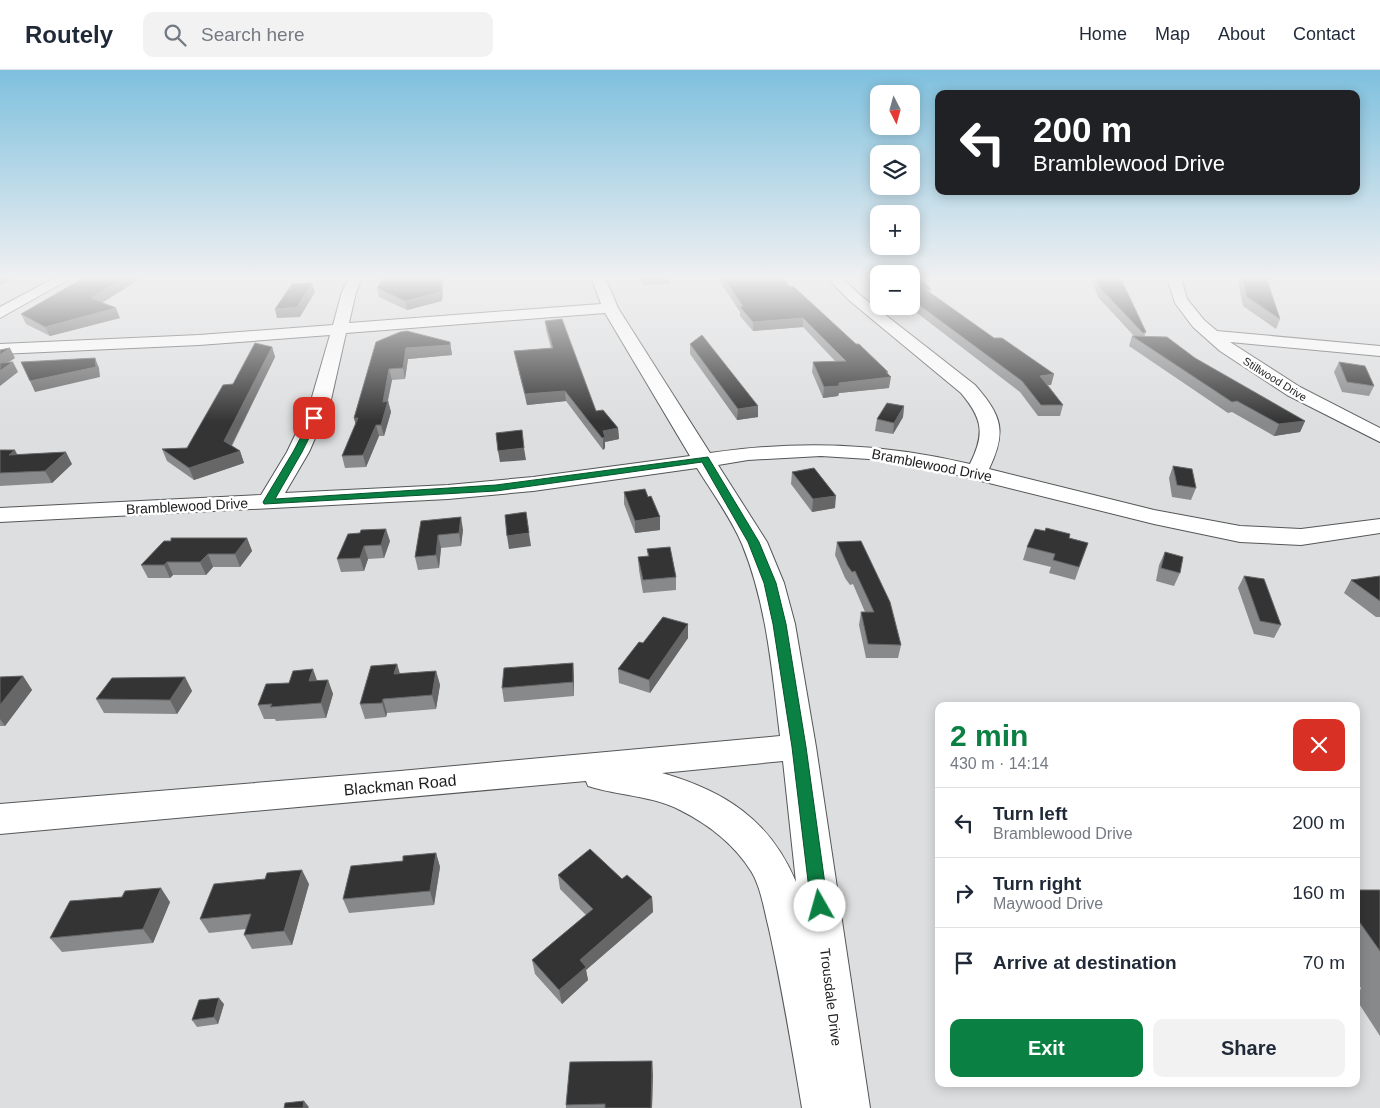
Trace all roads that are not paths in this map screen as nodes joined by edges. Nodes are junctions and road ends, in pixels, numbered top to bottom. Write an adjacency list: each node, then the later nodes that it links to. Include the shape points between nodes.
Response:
1 (340, 325): 6 (street)
2 (385, 325): 6 (street)
3 (621, 325): 12 (street, Trousdale Drive)
4 (889, 325): 13 (street, via 968,389 984,407 992,424 992,437)
5 (1204, 325): 7 (street, Stillwood Drive)
6 (339, 329): 8 (street, via 154,342); 14 (street, via 317,411 301,446)
7 (1219, 341): 9 (street); 10 (street); 11 (street, Stillwood Drive, via 1283,386)
8 (0, 348)
9 (1380, 351)
10 (1380, 361)
11 (1380, 436)
12 (704, 459): 13 (street, Bramblewood Drive, via 837,450 908,458); 14 (street, Bramblewood Drive, via 496,488); 17 (street, Trousdale Drive, via 754,542 770,583 780,624)
13 (977, 472): 16 (street, Bramblewood Drive, via 1154,517 1240,534 1301,537)
14 (268, 502): 15 (street, Bramblewood Drive)
15 (0, 515)
16 (1380, 526)
17 (799, 747): 18 (street, Blackman Road); 21 (street, Trousdale Drive)
18 (522, 773): 19 (street, Blackman Road); 20 (street, via 612,777 667,788 714,812 757,848 772,873 801,970)
19 (0, 819)
20 (828, 1108)
21 (845, 1108)

